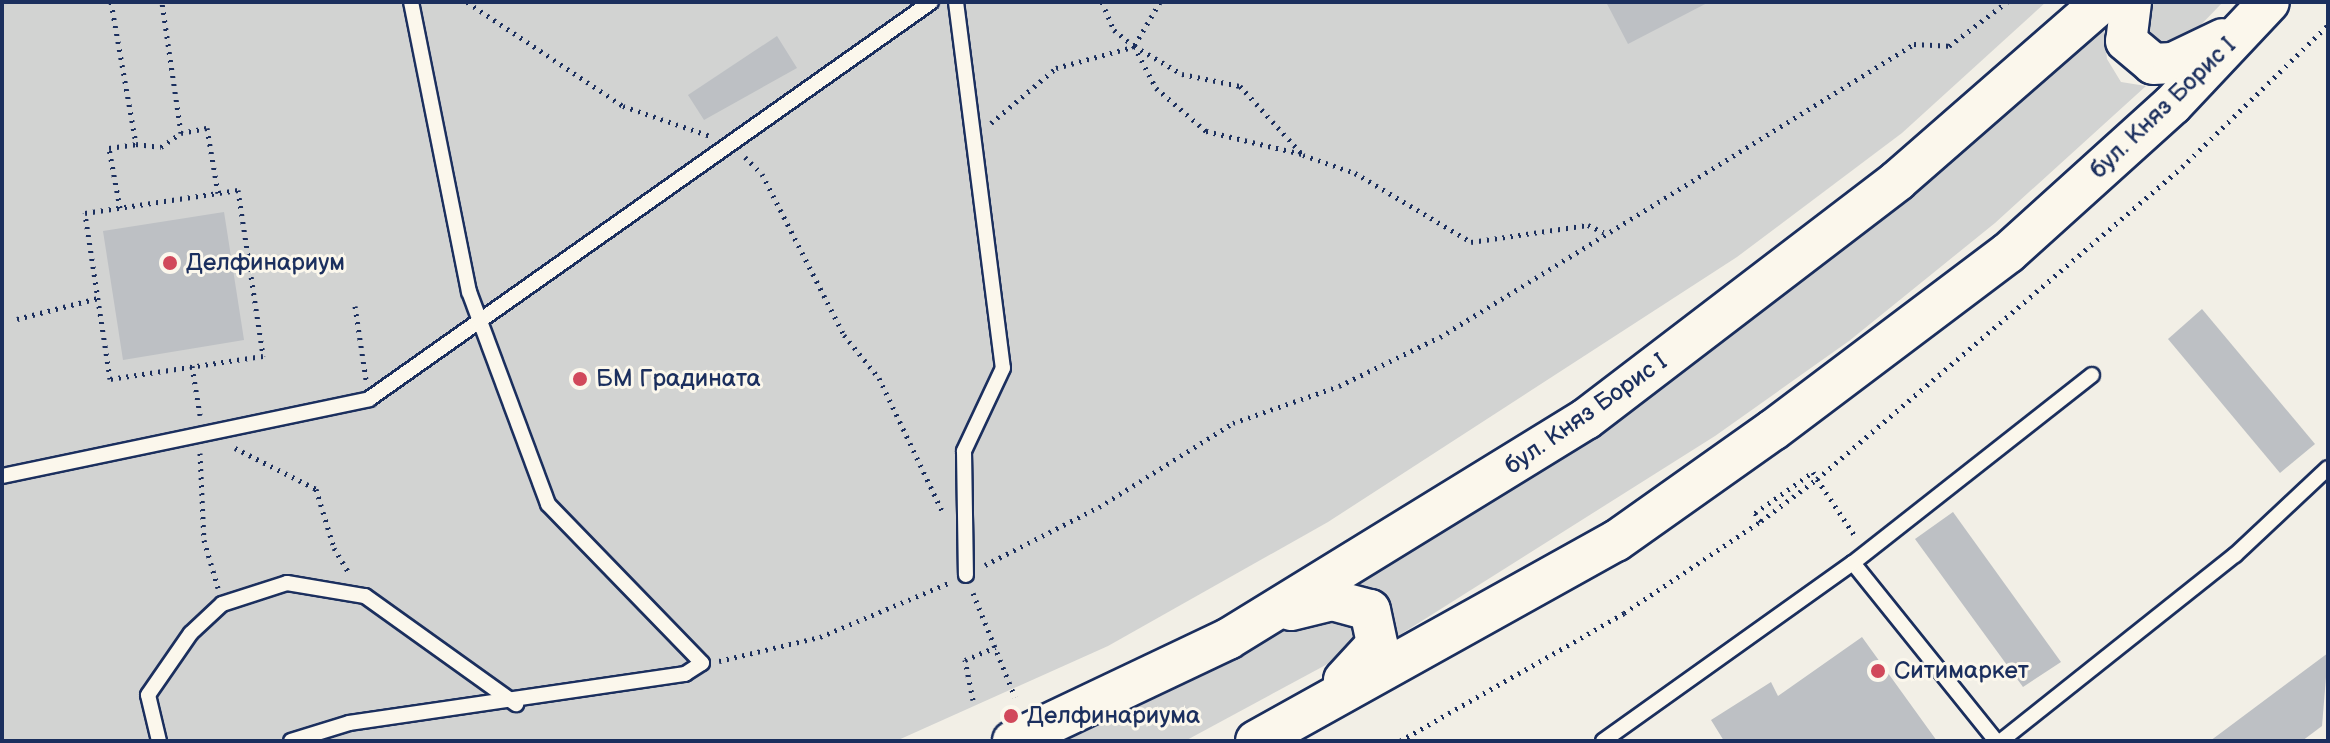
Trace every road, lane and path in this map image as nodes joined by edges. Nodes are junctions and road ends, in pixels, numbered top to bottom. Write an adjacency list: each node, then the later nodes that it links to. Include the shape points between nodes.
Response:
1 (111, 2): 17 (path)
2 (162, 2): 15 (path)
3 (411, 2): 26 (lane)
4 (467, 2): 18 (path, via 623,106)
5 (931, 2): 18 (lane)
6 (956, 2): 16 (lane)
7 (1102, 2): 14 (path, via 1114,30)
8 (1160, 2): 14 (path)
9 (2007, 2): 22 (path, via 1949,46 1914,44)
10 (2102, 2): 40 (main road, бул. Княз Борис I, via 1897,181 1586,419)
11 (2131, 2): 12 (main road, via 2126,41 2153,64 2173,63)
12 (2258, 15): 46 (main road, бул. Княз Борис I, via 2008,253 1773,430 1616,541)
13 (2328, 25): 33 (path, via 2182,167)
14 (1134, 46): 16 (path, via 1056,68); 19 (path, via 1182,74 1240,86); 19 (path, via 1156,88 1206,131)
15 (181, 133): 17 (path, via 161,147); 20 (path, via 207,128)
16 (972, 136): 37 (lane, via 1003,368 964,451)
17 (136, 144): 21 (path, via 109,148)
18 (732, 144): 26 (lane); 34 (path, via 762,174 800,259 879,378 924,460)
19 (1303, 155): 22 (path, via 1355,173 1471,242 1588,225)
20 (218, 193): 21 (path); 27 (path, via 238,190 263,356)
21 (120, 208): 23 (path, via 85,213)
22 (1604, 233): 37 (path, via 1440,337 1339,386 1233,423 1099,507)
23 (98, 298): 25 (path); 27 (path, via 110,379)
24 (355, 306): 29 (path)
25 (17, 319)
26 (479, 325): 29 (lane); 42 (lane, via 548,504)
27 (192, 366): 30 (path)
28 (2092, 375): 35 (lane)
29 (369, 399): 30 (lane)
30 (202, 431): 32 (lane); 38 (path, via 316,489 334,548); 39 (path, via 197,482)
31 (2328, 468): 52 (lane, via 2235,555)
32 (2, 476)
33 (1817, 479): 35 (path); 50 (path, via 1813,472 1755,513 1761,521 1624,613)
34 (945, 518)
35 (1866, 552): 36 (lane)
36 (1853, 563): 51 (lane); 52 (lane)
37 (966, 575): 41 (path); 42 (path, via 820,637)
38 (365, 596): 39 (lane, via 287,583); 45 (lane)
39 (222, 604): 47 (lane, via 148,695)
40 (1228, 639): 46 (main road, via 1332,600 1362,605 1375,620 1377,644 1363,666); 49 (main road, бул. Княз Борис I)
41 (995, 647): 43 (path); 44 (path, via 965,660)
42 (702, 663): 45 (lane, via 685,674)
43 (1015, 697)
44 (973, 700)
45 (516, 704): 48 (lane, via 349,723)
46 (1264, 736)
47 (159, 741)
48 (291, 741)
49 (1013, 741)
50 (1400, 741)
51 (1603, 741)
52 (1998, 741)

